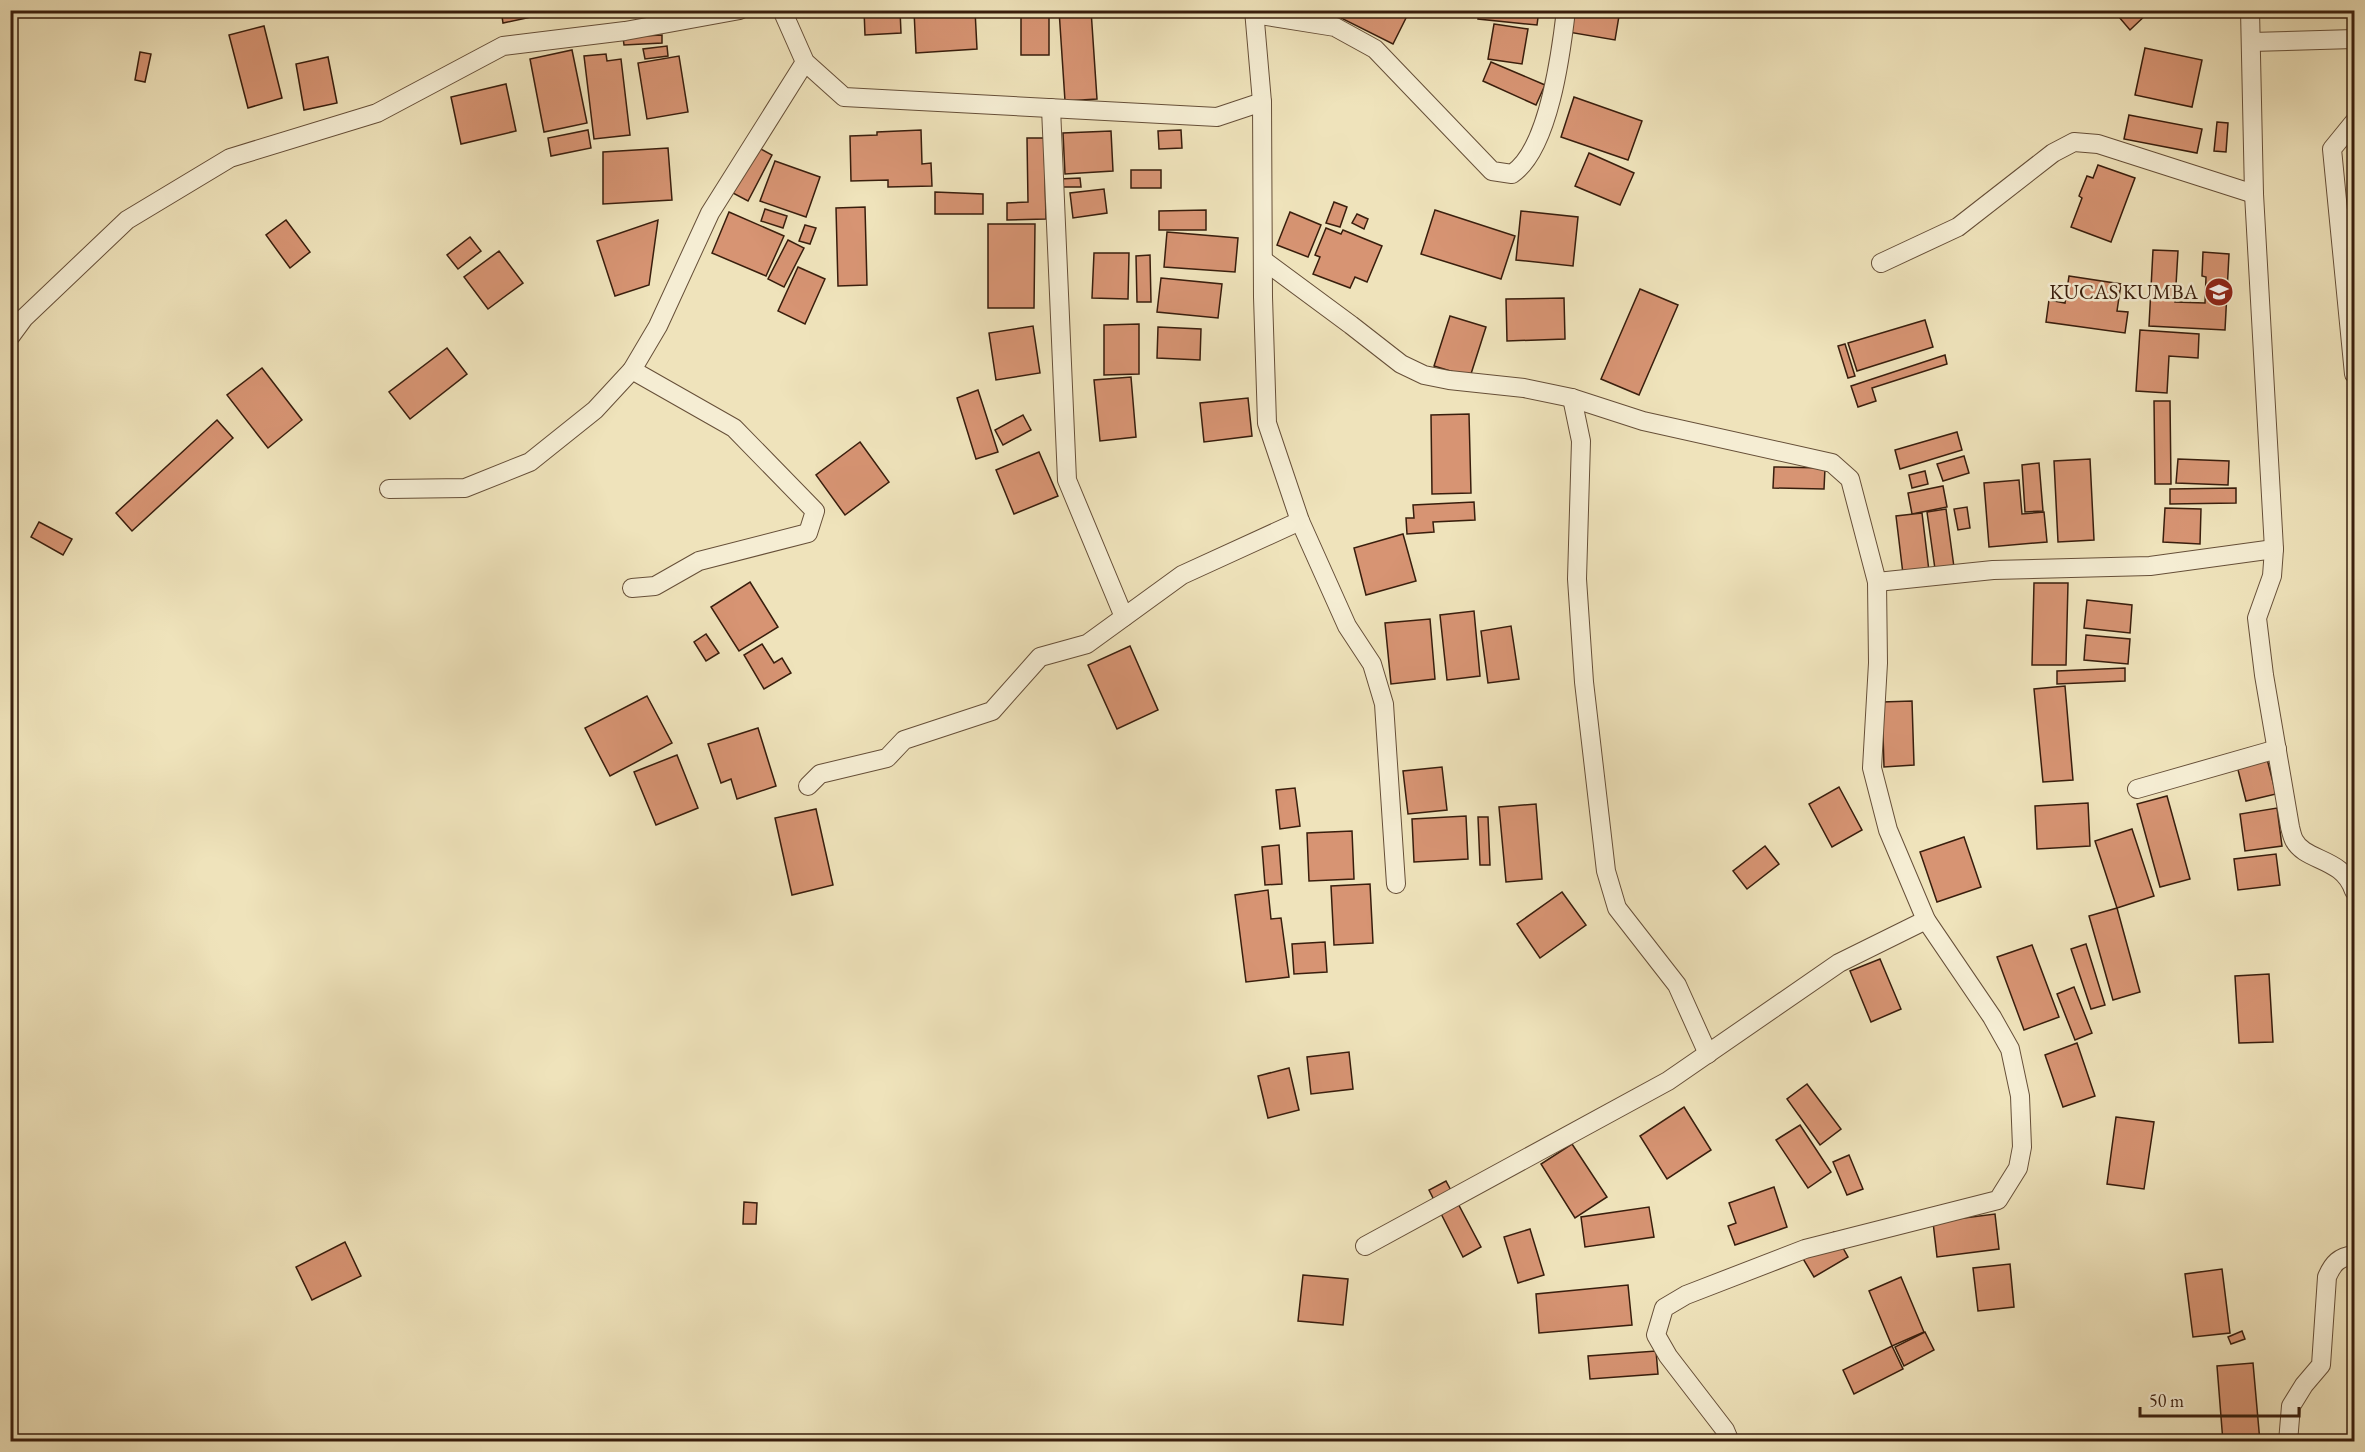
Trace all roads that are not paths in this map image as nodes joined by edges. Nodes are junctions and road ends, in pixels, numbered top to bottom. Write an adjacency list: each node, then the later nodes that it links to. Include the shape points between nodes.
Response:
1 (740, 10): 15 (street, via 625,31 503,46 377,113 230,158 127,220 24,318)
2 (782, 10): 8 (street)
3 (1566, 10): 5 (street, via 1560,58 1542,126 1522,168 1512,174 1492,171 1375,49 1335,27)
4 (2250, 10): 7 (street)
5 (1254, 13): 9 (street)
6 (2355, 39): 7 (street)
7 (2251, 42): 12 (street)
8 (805, 62): 10 (street, via 844,97); 16 (street, via 710,213 658,326)
9 (1262, 102): 10 (street, via 1217,117); 13 (street)
10 (1051, 108): 24 (street, via 1067,480)
11 (2355, 122): 17 (street, via 2332,149)
12 (2254, 194): 14 (street, via 2098,144 2074,142 1958,227); 21 (street)
13 (1263, 260): 18 (street, via 1401,364 1424,375); 20 (street, via 1267,423)
14 (1881, 263)
15 (10, 337)
16 (632, 370): 19 (street, via 595,410 530,462 465,488); 23 (street, via 734,428 815,511 808,534 699,561 655,586)
17 (2355, 374)
18 (1572, 398): 22 (street, via 1643,421 1832,463 1850,479); 31 (street, via 1581,441 1577,579 1584,682 1606,871 1617,908 1677,985)
19 (389, 489)
20 (1300, 521): 24 (street, via 1182,575); 28 (street, via 1347,626 1372,664 1384,704)
21 (2274, 549): 22 (street, via 2150,566 1993,570); 25 (street, via 2272,576 2257,618)
22 (1878, 582): 30 (street, via 1872,768 1888,830)
23 (632, 588)
24 (1124, 617): 26 (street, via 1087,644 1040,657 992,711 904,740 887,758 820,774)
25 (2277, 749): 27 (street); 29 (street, via 2295,843 2336,866)
26 (808, 786)
27 (2137, 789)
28 (1396, 884)
29 (2355, 891)
30 (1926, 920): 31 (street, via 1839,963); 34 (street, via 2010,1049 2020,1096 2022,1147 2018,1168 1998,1200 1804,1249 1686,1294 1664,1308 1656,1335)
31 (1708, 1054): 32 (street, via 1668,1082)
32 (1365, 1246)
33 (2355, 1255): 35 (street, via 2342,1256 2327,1277 2322,1365 2291,1406)
34 (1730, 1442)
35 (2288, 1442)

